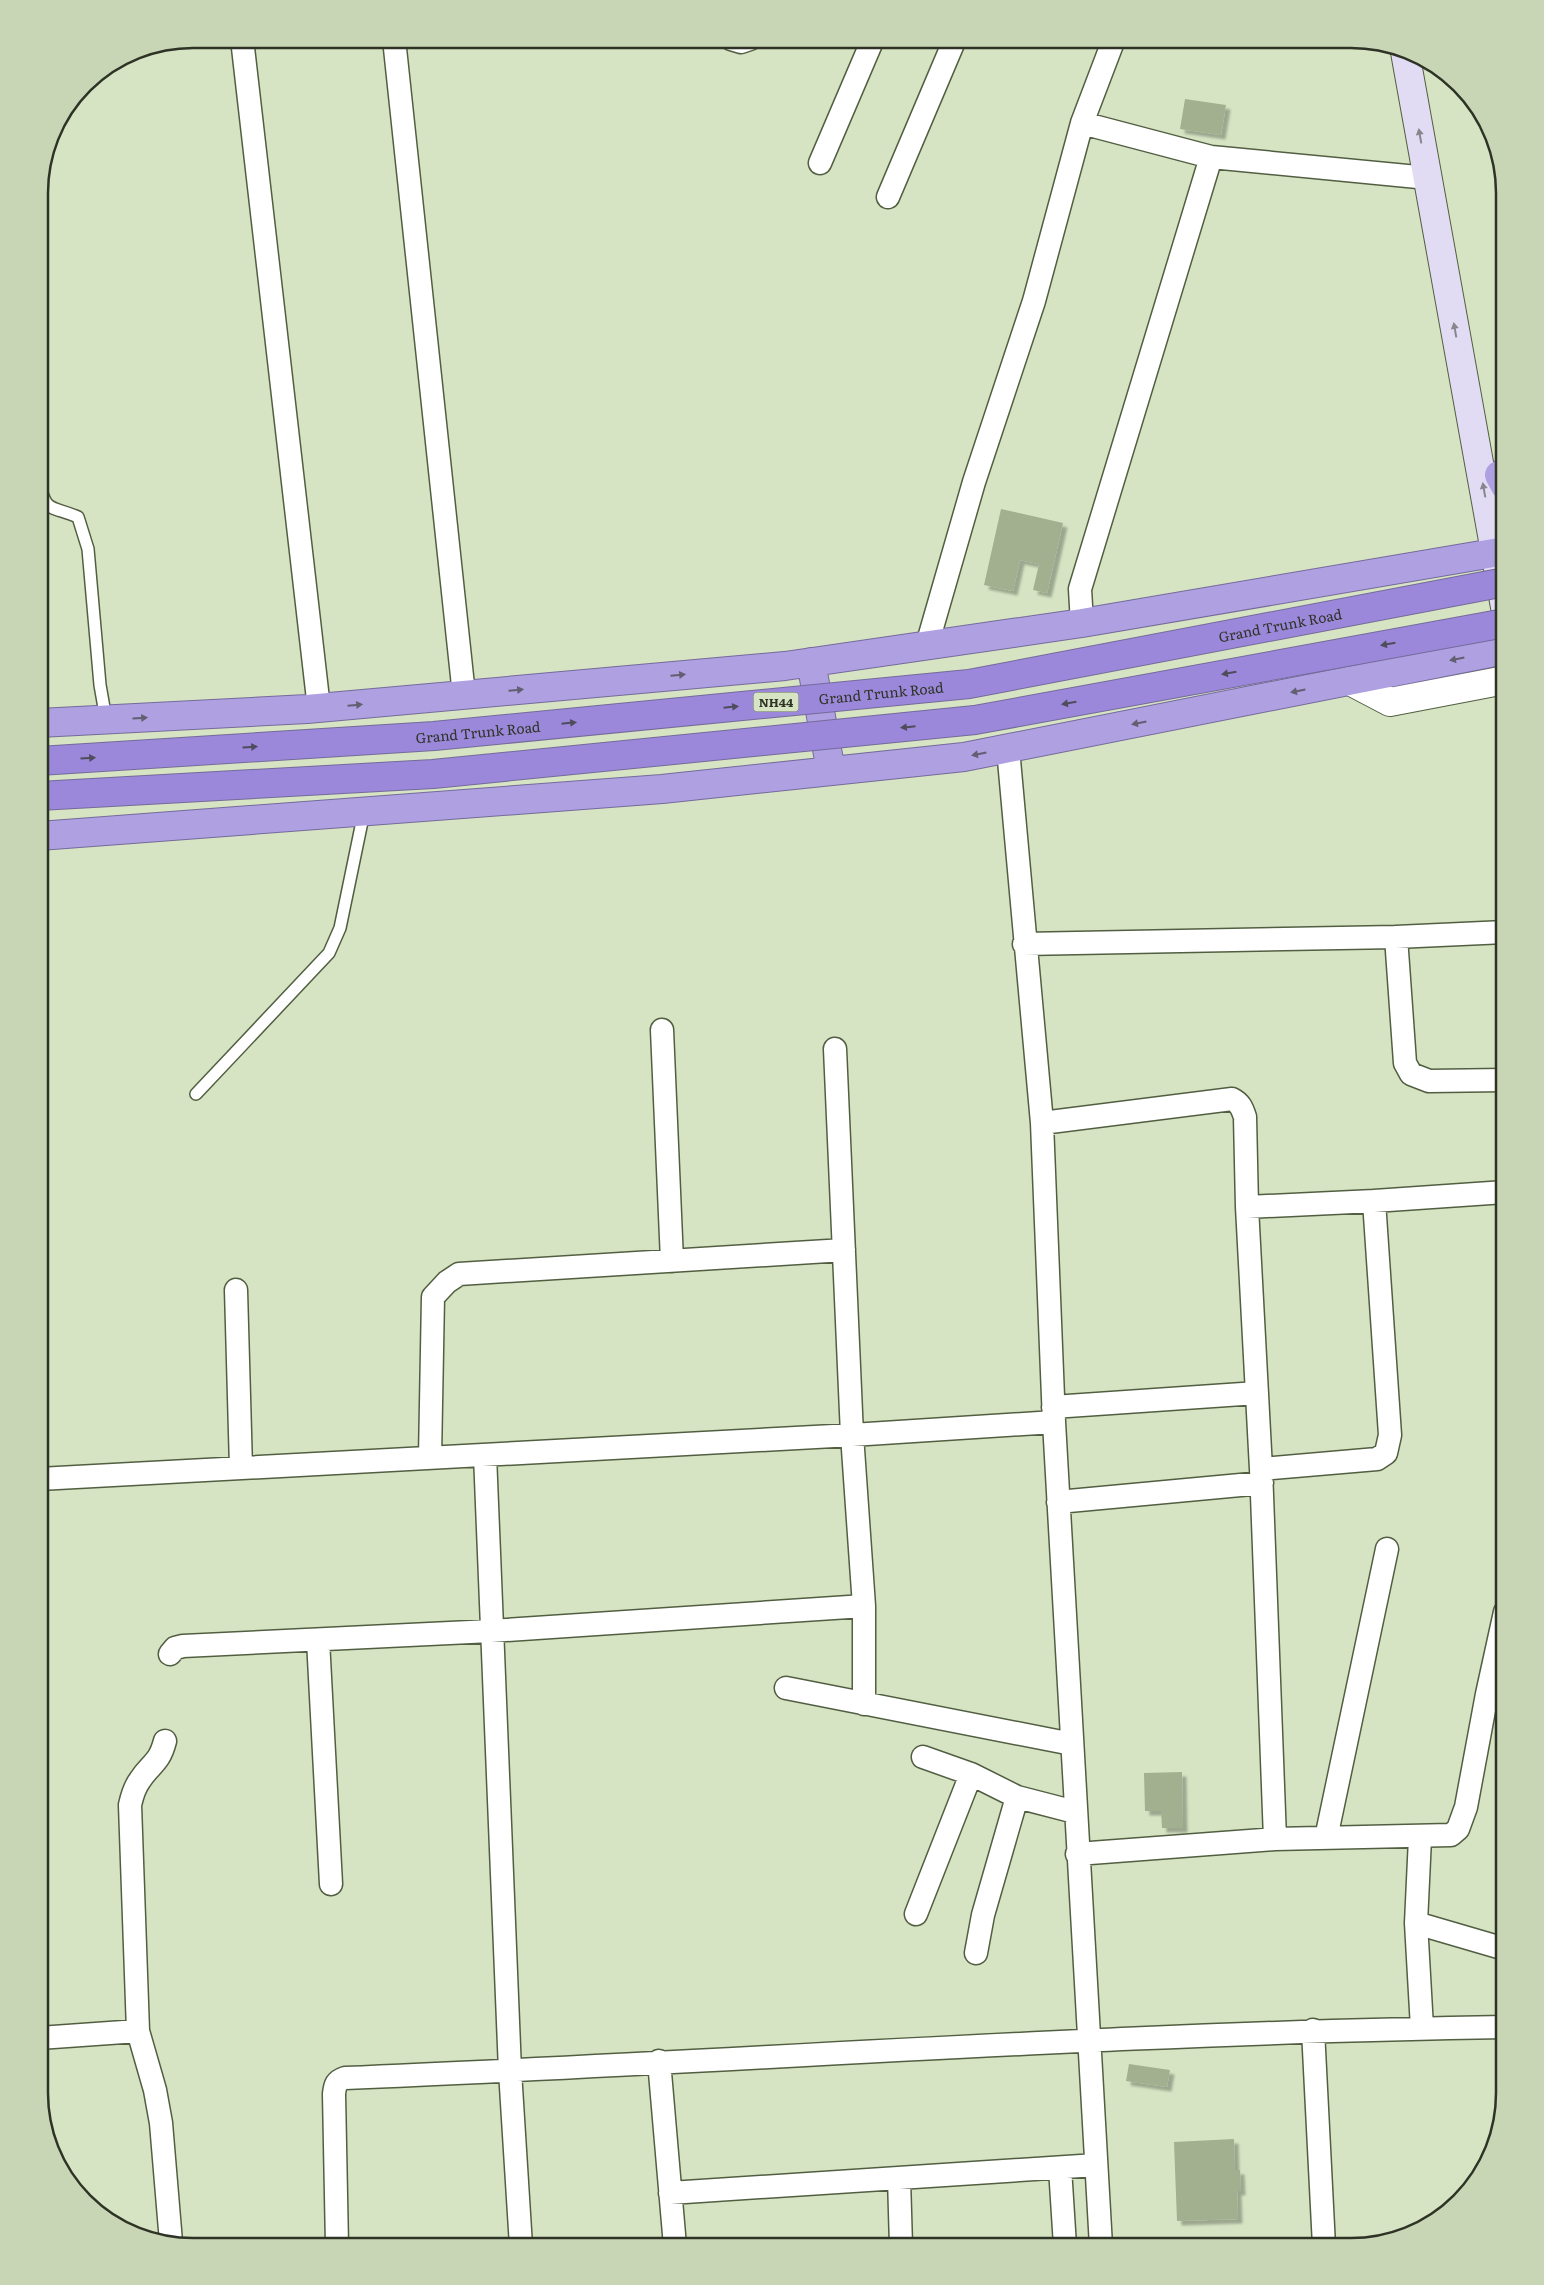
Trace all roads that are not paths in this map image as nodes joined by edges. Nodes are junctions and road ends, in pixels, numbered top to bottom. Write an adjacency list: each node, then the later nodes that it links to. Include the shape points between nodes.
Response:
1 (243, 48): 26 (street)
2 (395, 48): 25 (street)
3 (869, 48): 10 (street)
4 (951, 48): 12 (street)
5 (1111, 48): 8 (street)
6 (1406, 59): 11 (main road, one-way to 6)
7 (1426, 68): 13 (main road)
8 (1082, 123): 9 (street); 20 (street, via 1034,301 974,482)
9 (1211, 157): 11 (street); 18 (street, via 1080,589)
10 (820, 163)
11 (1428, 178): 15 (main road, one-way to 11)
12 (888, 197)
13 (1496, 448)
14 (48, 506): 27 (lane, via 78,517 84,530)
15 (1496, 532)
16 (1496, 554): 18 (highway)
17 (1496, 584): 30 (highway, Grand Trunk Road / NH44, one-way to 17, bridge, via 434,736 969,684)
18 (1082, 623): 20 (highway)
19 (1496, 625): 32 (highway, one-way to 32, bridge, via 975,720 433,774)
20 (927, 645): 22 (highway)
21 (1496, 652): 23 (highway, one-way to 23)
22 (811, 662): 25 (highway, one-way to 22); 31 (highway)
23 (1350, 681): 24 (street, via 1390,702); 29 (highway, one-way to 29)
24 (1496, 682)
25 (464, 695): 26 (highway, one-way to 25)
26 (319, 708): 27 (highway, one-way to 26)
27 (106, 719): 28 (highway)
28 (48, 722)
29 (1008, 749): 31 (highway, one-way to 31); 37 (street)
30 (48, 760)
31 (832, 771): 33 (highway, via 662,789)
32 (48, 795)
33 (364, 812): 34 (highway); 41 (lane, via 340,928 329,953)
34 (48, 835)
35 (1496, 932): 36 (street)
36 (1396, 937): 37 (street); 40 (street, via 1405,1063 1411,1074 1429,1080)
37 (1024, 944): 42 (street)
38 (662, 1030): 47 (street)
39 (835, 1049): 46 (street)
40 (1496, 1080)
41 (196, 1094)
42 (1042, 1123): 45 (street, via 1232,1099 1239,1103 1245,1117); 50 (street)
43 (1496, 1193): 44 (street)
44 (1374, 1202): 45 (street); 55 (street, via 1390,1446 1377,1459)
45 (1247, 1207): 49 (street)
46 (844, 1250): 47 (street); 51 (street)
47 (672, 1261): 53 (street, via 458,1274 453,1277 432,1297)
48 (236, 1290): 54 (street)
49 (1257, 1393): 50 (street); 55 (street)
50 (1054, 1415): 51 (street); 57 (street)
51 (852, 1435): 52 (street); 59 (street)
52 (485, 1455): 53 (street); 60 (street)
53 (430, 1457): 54 (street)
54 (241, 1468): 56 (street)
55 (1262, 1476): 57 (street); 74 (street)
56 (48, 1479)
57 (1058, 1502): 67 (street)
58 (1387, 1550): 72 (street)
59 (864, 1606): 60 (street); 65 (street)
60 (491, 1631): 61 (street); 88 (street)
61 (318, 1640): 62 (street, via 183,1646); 76 (street)
62 (170, 1654)
63 (1496, 1657): 73 (street, via 1463,1820 1451,1836)
64 (786, 1688): 65 (street)
65 (864, 1704): 67 (street)
66 (165, 1741): 84 (street, via 161,1756 140,1778 130,1806)
67 (1072, 1744): 71 (street)
68 (923, 1757): 69 (street)
69 (971, 1774): 70 (street); 77 (street)
70 (1017, 1797): 71 (street); 80 (street, via 983,1915)
71 (1075, 1812): 75 (street)
72 (1326, 1838): 73 (street); 74 (street)
73 (1420, 1838): 78 (street)
74 (1274, 1839): 75 (street)
75 (1077, 1854): 86 (street)
76 (331, 1884)
77 (916, 1914)
78 (1416, 1923): 79 (street); 82 (street)
79 (1496, 1945)
80 (976, 1953)
81 (1496, 2027): 82 (street)
82 (1422, 2028): 83 (street)
83 (1313, 2030): 86 (street); 100 (street)
84 (138, 2031): 85 (street); 93 (street, via 161,2122)
85 (48, 2037)
86 (1089, 2040): 87 (street); 89 (street)
87 (659, 2062): 88 (street); 92 (street)
88 (510, 2071): 94 (street, via 338,2080 334,2094); 95 (street)
89 (1096, 2165): 90 (street); 99 (street)
90 (1060, 2168): 91 (street); 98 (street)
91 (899, 2178): 92 (street); 97 (street)
92 (670, 2193): 96 (street)
93 (170, 2236)
94 (337, 2237)
95 (520, 2237)
96 (674, 2237)
97 (901, 2238)
98 (1064, 2238)
99 (1100, 2238)
100 (1324, 2238)

